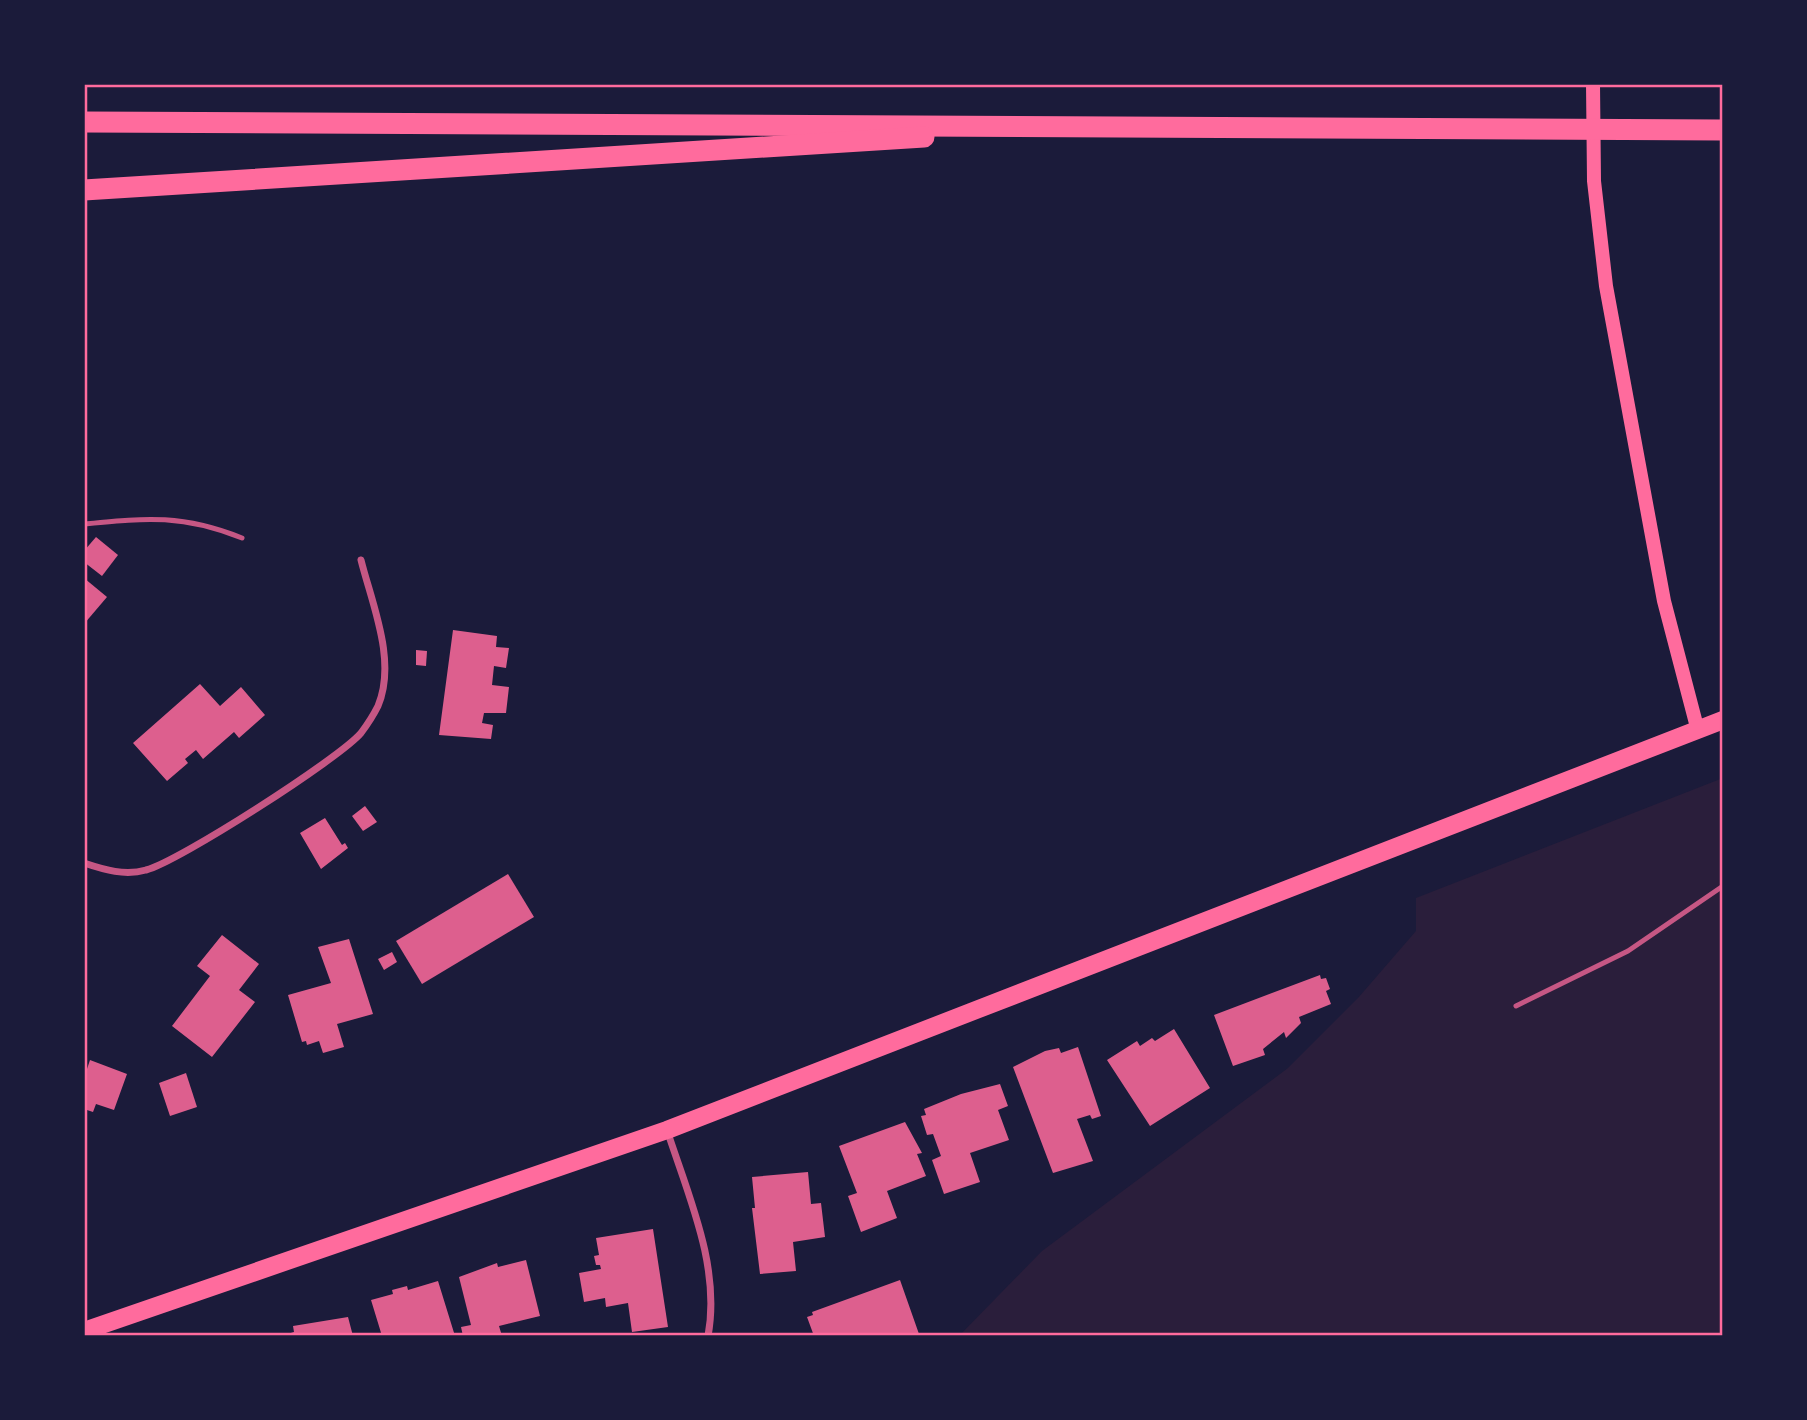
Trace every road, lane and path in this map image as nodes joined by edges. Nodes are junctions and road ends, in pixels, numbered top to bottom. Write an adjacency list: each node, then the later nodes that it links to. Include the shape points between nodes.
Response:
1 (1593, 84): 10 (main road, via 1594,181 1606,286 1664,601)
2 (84, 122): 3 (highway)
3 (1123, 125): 4 (highway); 5 (highway)
4 (1718, 130)
5 (84, 190)
6 (84, 524): 7 (lane, via 159,517 208,525)
7 (242, 538)
8 (361, 560): 11 (street, via 379,629 385,676 378,705 361,733 254,809 155,867 123,873)
9 (1723, 720): 10 (main road)
10 (1698, 731): 14 (main road)
11 (84, 863)
12 (1723, 886): 13 (lane, via 1628,951)
13 (1516, 1006)
14 (667, 1129): 15 (main road); 16 (street, via 707,1259 713,1311)
15 (84, 1331)
16 (708, 1336)

